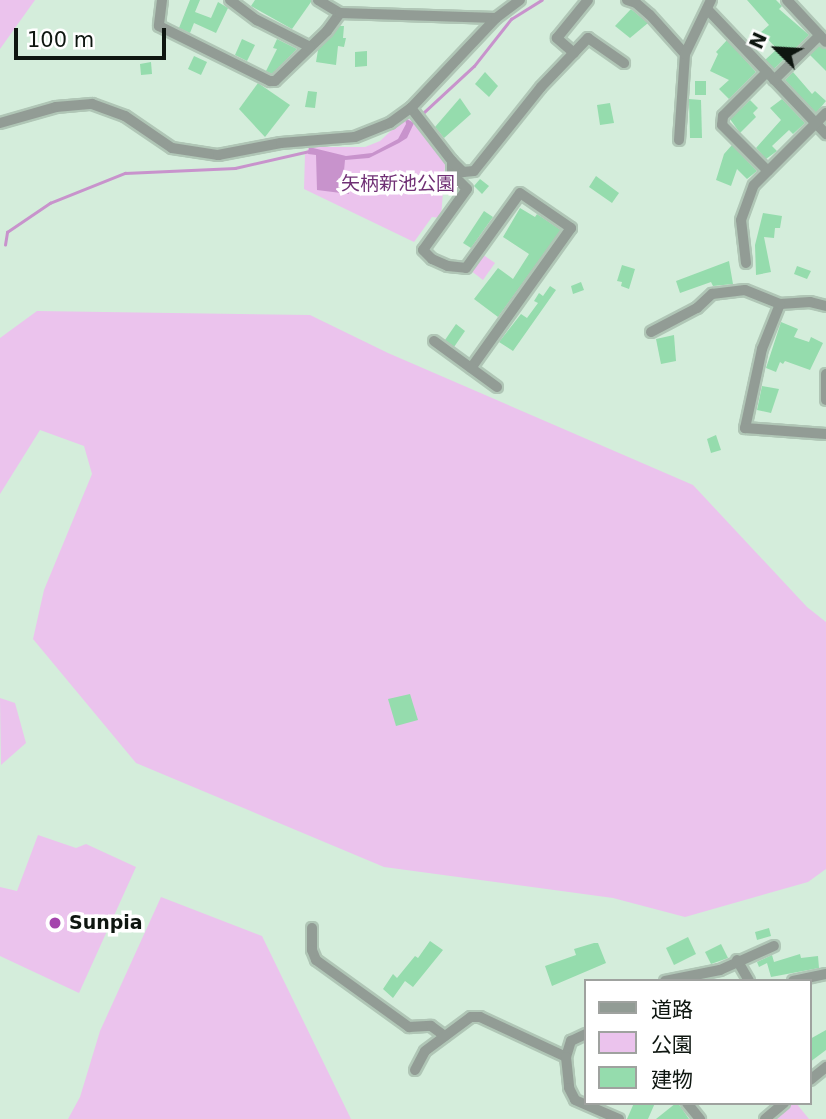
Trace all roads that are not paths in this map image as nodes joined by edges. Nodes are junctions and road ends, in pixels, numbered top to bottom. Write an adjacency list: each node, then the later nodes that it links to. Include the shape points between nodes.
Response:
1 (162, 0): 12 (street, via 159,26 258,77 275,81)
2 (230, 0): 12 (street, via 257,20)
3 (318, 0): 9 (street)
4 (520, 0): 10 (street)
5 (588, 0): 13 (street, via 558,38)
6 (627, 0): 14 (street, via 650,15)
7 (787, 0): 11 (street)
8 (709, 5): 14 (street); 16 (street)
9 (340, 13): 10 (street); 12 (street)
10 (496, 18): 18 (street)
11 (823, 38): 16 (street)
12 (310, 47)
13 (574, 53): 15 (street, via 588,38); 23 (street, via 474,171 463,172)
14 (685, 54): 22 (street)
15 (624, 63)
16 (770, 76): 19 (street); 24 (street, via 723,116 722,125)
17 (826, 113): 19 (street)
18 (415, 114): 20 (street, via 355,137 281,143 218,155 172,148 125,116 92,104 56,107); 23 (street)
19 (816, 123): 21 (street); 24 (street)
20 (0, 124)
21 (826, 134)
22 (680, 140)
23 (452, 161): 30 (street, via 452,174 467,189 423,250 432,259 466,268 520,193 570,228)
24 (768, 171): 25 (street, via 754,185 741,220)
25 (746, 263)
26 (780, 304): 27 (street); 28 (street, via 745,290 712,294 697,308); 34 (street, via 762,349 745,428)
27 (826, 306)
28 (651, 332)
29 (434, 341): 30 (street)
30 (471, 368): 32 (street)
31 (826, 374): 33 (street)
32 (497, 387)
33 (826, 400)
34 (826, 434)
35 (312, 928): 43 (street, via 316,960 409,1027 431,1026)
36 (774, 946): 37 (street)
37 (737, 960): 39 (street, via 705,974); 40 (street)
38 (826, 974): 41 (street)
39 (671, 979)
40 (748, 979)
41 (802, 979)
42 (584, 1035): 44 (street, via 571,1041)
43 (445, 1036): 44 (street, via 471,1017 480,1017); 46 (street, via 425,1051)
44 (566, 1057): 48 (street, via 569,1088 575,1100)
45 (826, 1067): 47 (street)
46 (415, 1070)
47 (812, 1078)
48 (584, 1104)
49 (587, 1105): 52 (street)
50 (689, 1105): 53 (street)
51 (782, 1105): 54 (street)
52 (619, 1119)
53 (700, 1119)
54 (765, 1119)

